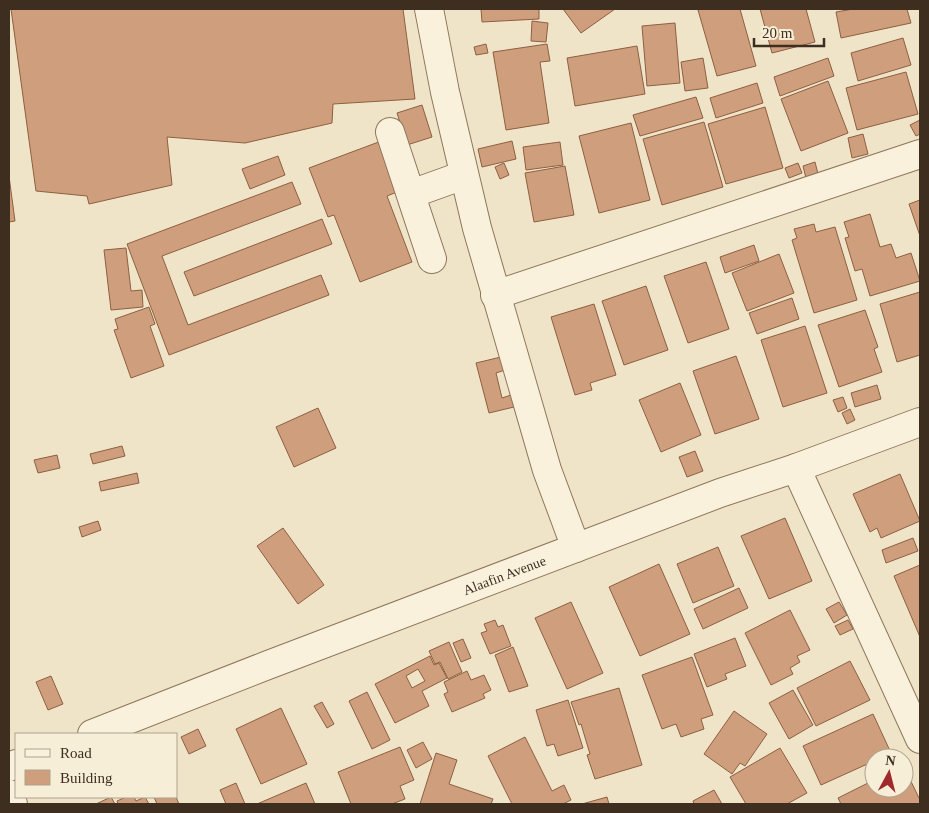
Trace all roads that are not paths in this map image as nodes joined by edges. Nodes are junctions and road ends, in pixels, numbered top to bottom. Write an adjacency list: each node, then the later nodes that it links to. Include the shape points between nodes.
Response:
1 (429, 9): 4 (street)
2 (390, 132): 5 (street)
3 (920, 154): 7 (street)
4 (464, 176): 5 (street); 7 (street)
5 (411, 194): 6 (street)
6 (432, 259)
7 (495, 295): 10 (street, via 547,470)
8 (920, 422): 9 (street, Alaafin Avenue)
9 (796, 468): 10 (street, Alaafin Avenue); 11 (street)
10 (576, 548): 12 (street, Alaafin Avenue)
11 (913, 706): 13 (street)
12 (95, 733)
13 (920, 739)
14 (9, 794): 15 (street)
15 (13, 804)

